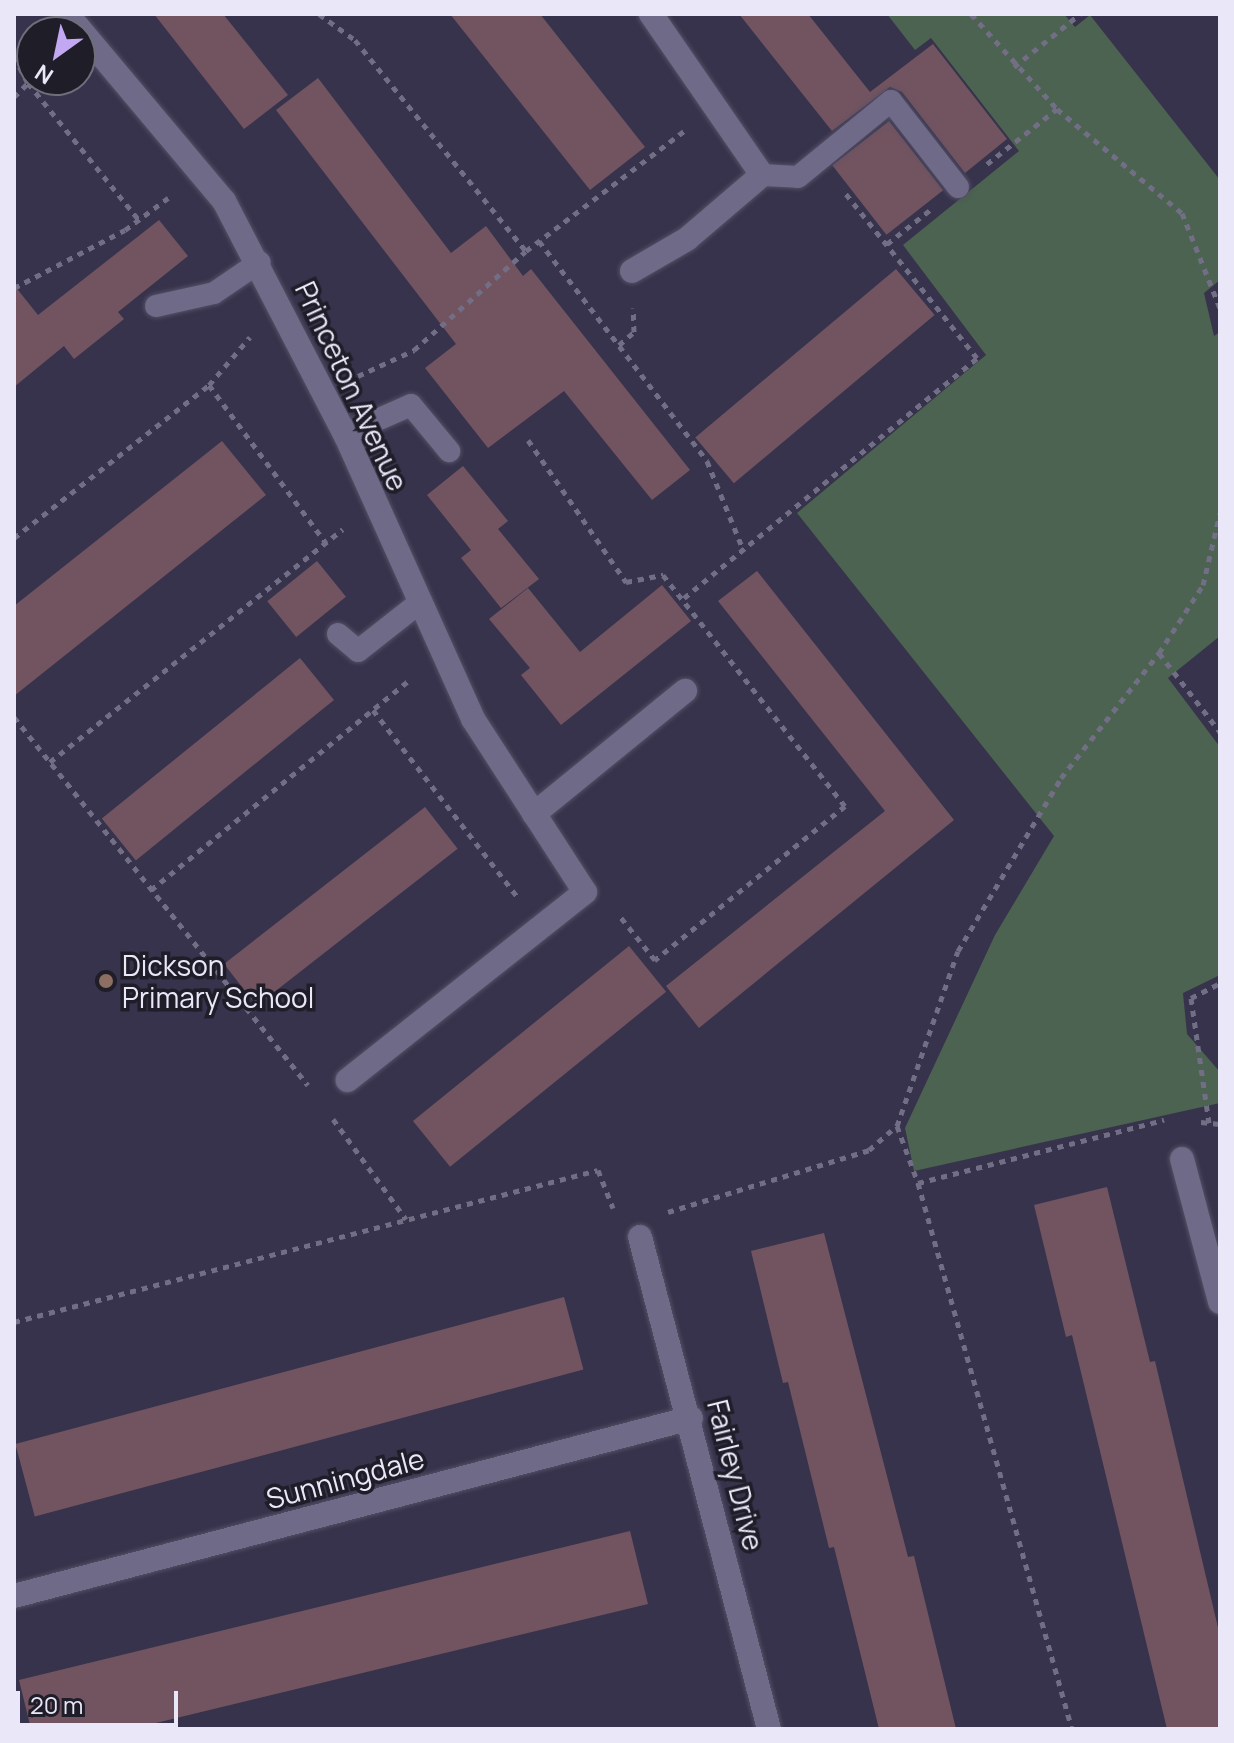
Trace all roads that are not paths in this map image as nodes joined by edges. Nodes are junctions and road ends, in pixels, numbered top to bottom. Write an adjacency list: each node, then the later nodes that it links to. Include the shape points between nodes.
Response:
1 (67, 14): 5 (street, Princeton Avenue, via 203,172)
2 (651, 14): 3 (street)
3 (762, 175): 4 (lane, via 798,177 891,101); 6 (street, via 687,239)
4 (958, 187)
5 (260, 262): 7 (lane, via 214,293); 8 (street, Princeton Avenue)
6 (632, 271)
7 (156, 306)
8 (345, 434): 9 (lane, via 411,405); 10 (street, Princeton Avenue)
9 (449, 451)
10 (419, 603): 11 (lane, via 358,651); 13 (street, Princeton Avenue, via 473,719)
11 (338, 634)
12 (685, 691): 13 (street)
13 (534, 814): 14 (street, Princeton Avenue, via 585,892)
14 (348, 1080)
15 (1182, 1159): 17 (street)
16 (640, 1237): 18 (street, Fairley Drive)
17 (1220, 1302)
18 (691, 1418): 19 (street, Sunningdale); 20 (street, Fairley Drive)
19 (14, 1596)
20 (769, 1729)

